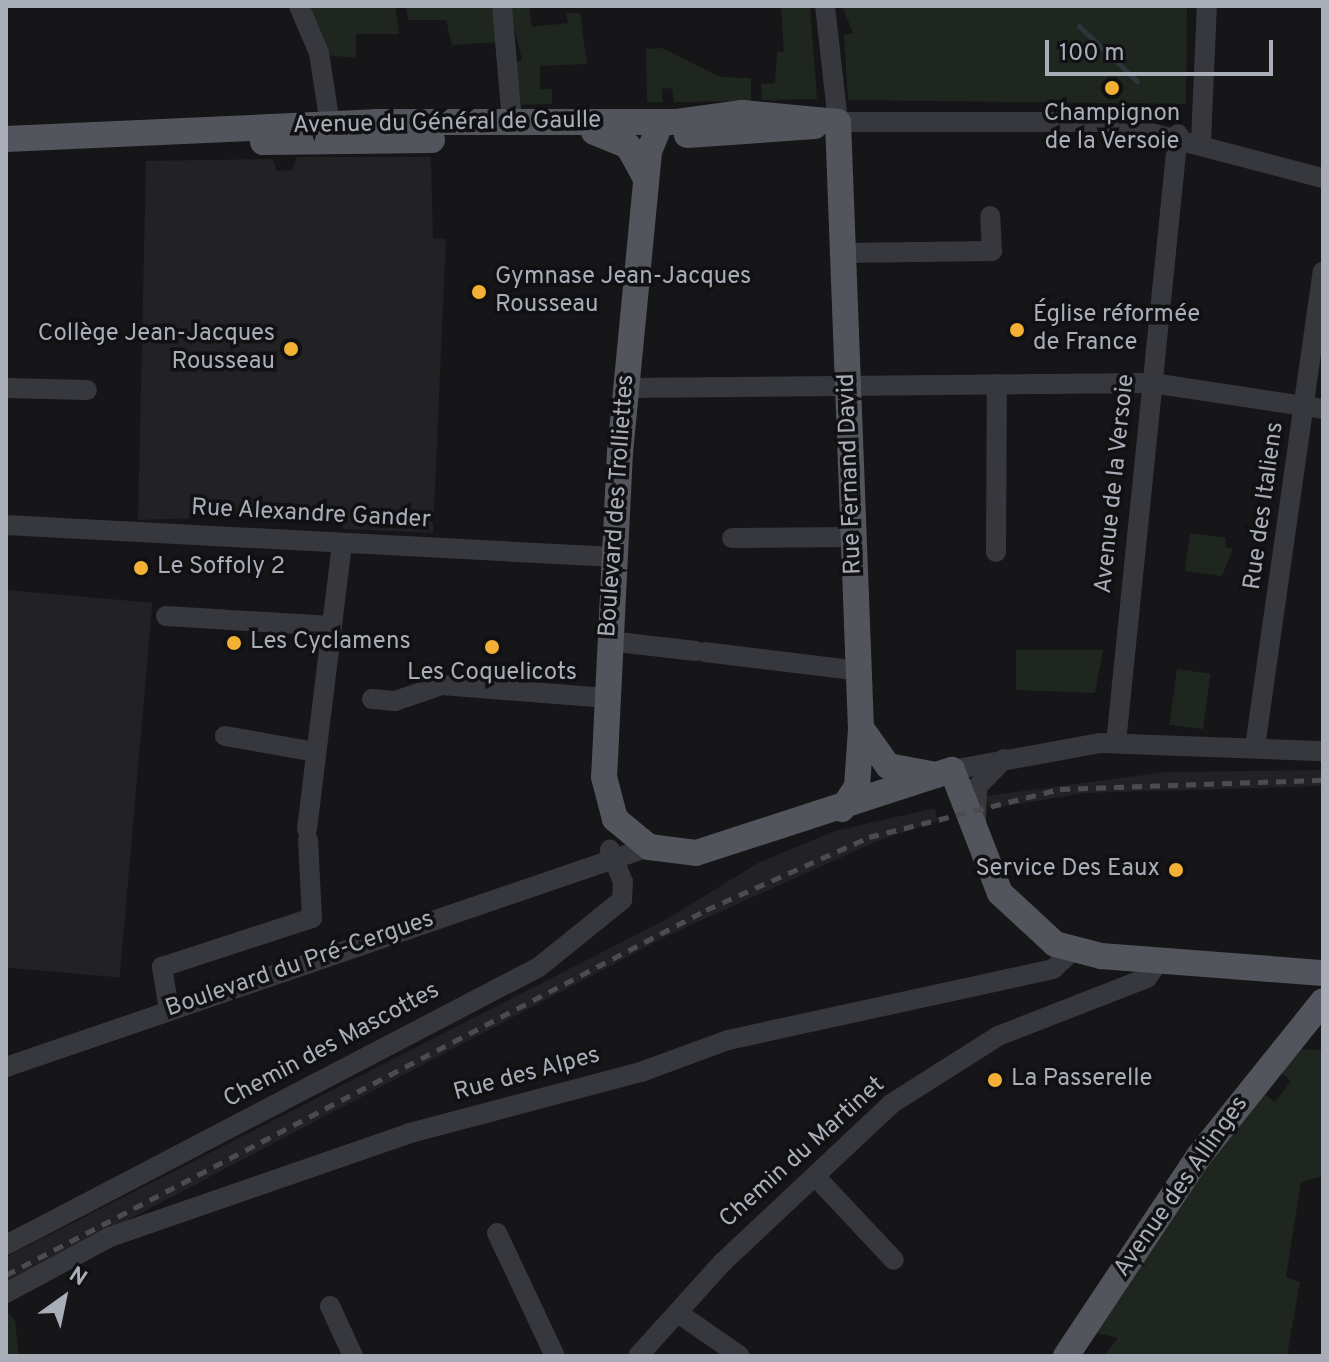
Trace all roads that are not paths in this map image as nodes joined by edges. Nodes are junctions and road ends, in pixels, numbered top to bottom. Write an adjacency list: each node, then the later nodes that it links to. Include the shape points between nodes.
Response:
1 (299, 6): 10 (street, via 319,53)
2 (502, 6): 5 (street)
3 (825, 6): 6 (street)
4 (1207, 6): 13 (street)
5 (512, 121): 7 (main road, Avenue du Général de Gaulle); 9 (main road, Avenue du Général de Gaulle)
6 (838, 122): 7 (main road, Avenue du Général de Gaulle); 11 (street, Avenue du Général de Gaulle, via 1061,118); 18 (main road, Rue Fernand David)
7 (657, 129): 8 (main road, Avenue du Général de Gaulle); 15 (main road, Boulevard des Trolliettes)
8 (594, 132): 9 (main road, Avenue du Général de Gaulle); 15 (main road, via 628,146)
9 (360, 133): 10 (main road, Avenue du Général de Gaulle)
10 (330, 134): 12 (main road, Avenue du Général de Gaulle); 14 (main road, Avenue du Général de Gaulle)
11 (1178, 134): 13 (street, Avenue du Général de Gaulle); 20 (street, Avenue de la Versoie)
12 (6, 139)
13 (1201, 141): 16 (street, Avenue du Général de Gaulle)
14 (6, 149)
15 (646, 178): 24 (main road, Boulevard des Trolliettes)
16 (1323, 178)
17 (990, 216): 18 (street, via 992,251)
18 (843, 253): 22 (main road, Rue Fernand David)
19 (1323, 272): 26 (street, Rue des Italiens)
20 (1152, 383): 21 (street); 26 (street); 41 (street, Avenue de la Versoie)
21 (997, 384): 22 (street); 31 (street)
22 (848, 385): 24 (street); 28 (main road, Rue Fernand David)
23 (6, 388): 25 (street)
24 (625, 388): 32 (main road, Boulevard des Trolliettes)
25 (87, 390)
26 (1315, 407): 42 (street, Rue des Italiens)
27 (6, 525): 30 (street, Rue Alexandre Gander)
28 (853, 537): 29 (street); 36 (main road, Rue Fernand David)
29 (732, 538)
30 (342, 543): 32 (street, Rue Alexandre Gander); 34 (street)
31 (996, 552)
32 (613, 557): 35 (main road, Boulevard des Trolliettes)
33 (166, 616): 34 (street)
34 (331, 626): 44 (street)
35 (609, 641): 36 (street); 37 (main road, Boulevard des Trolliettes)
36 (859, 671): 39 (main road, Rue Fernand David)
37 (607, 698): 38 (street, via 442,685 395,701); 50 (main road, Boulevard des Trolliettes)
38 (372, 699)
39 (861, 728): 46 (main road, via 888,766); 48 (main road, via 857,787)
40 (225, 736): 44 (street)
41 (1116, 743): 42 (street); 45 (street)
42 (1255, 747): 43 (street)
43 (1323, 751)
44 (316, 752): 56 (street, via 308,835 312,918 162,967)
45 (1007, 757): 46 (street); 49 (street, via 977,787)
46 (944, 772): 47 (main road); 49 (main road)
47 (907, 789): 48 (main road); 49 (main road, via 948,801)
48 (842, 809): 50 (main road, via 708,851)
49 (976, 846): 51 (main road, via 1018,918)
50 (610, 850): 56 (street, Boulevard du Pré-Cergues); 61 (street, Chemin des Mascottes, via 624,888 618,905 539,967)
51 (1072, 951): 52 (main road); 63 (street, Rue des Alpes, via 1053,969 728,1040 641,1072 410,1133 110,1237)
52 (1158, 962): 53 (main road); 59 (street, Chemin du Martinet, via 1147,978 1058,1006 957,1060 891,1104)
53 (1269, 970): 54 (main road); 57 (main road, via 1299,988)
54 (1323, 973)
55 (1323, 1001): 57 (main road, Avenue des Allinges)
56 (169, 1010): 58 (street, Boulevard du Pré-Cergues)
57 (1305, 1023): 70 (main road, Avenue des Allinges, via 1199,1156)
58 (6, 1067)
59 (815, 1176): 62 (street); 65 (street, Chemin du Martinet)
60 (497, 1233): 67 (street)
61 (6, 1245)
62 (894, 1260)
63 (6, 1293)
64 (330, 1306): 66 (street)
65 (678, 1313): 68 (street, Chemin du Martinet); 69 (street)
66 (353, 1356)
67 (555, 1356)
68 (638, 1356)
69 (740, 1356)
70 (1066, 1356)

